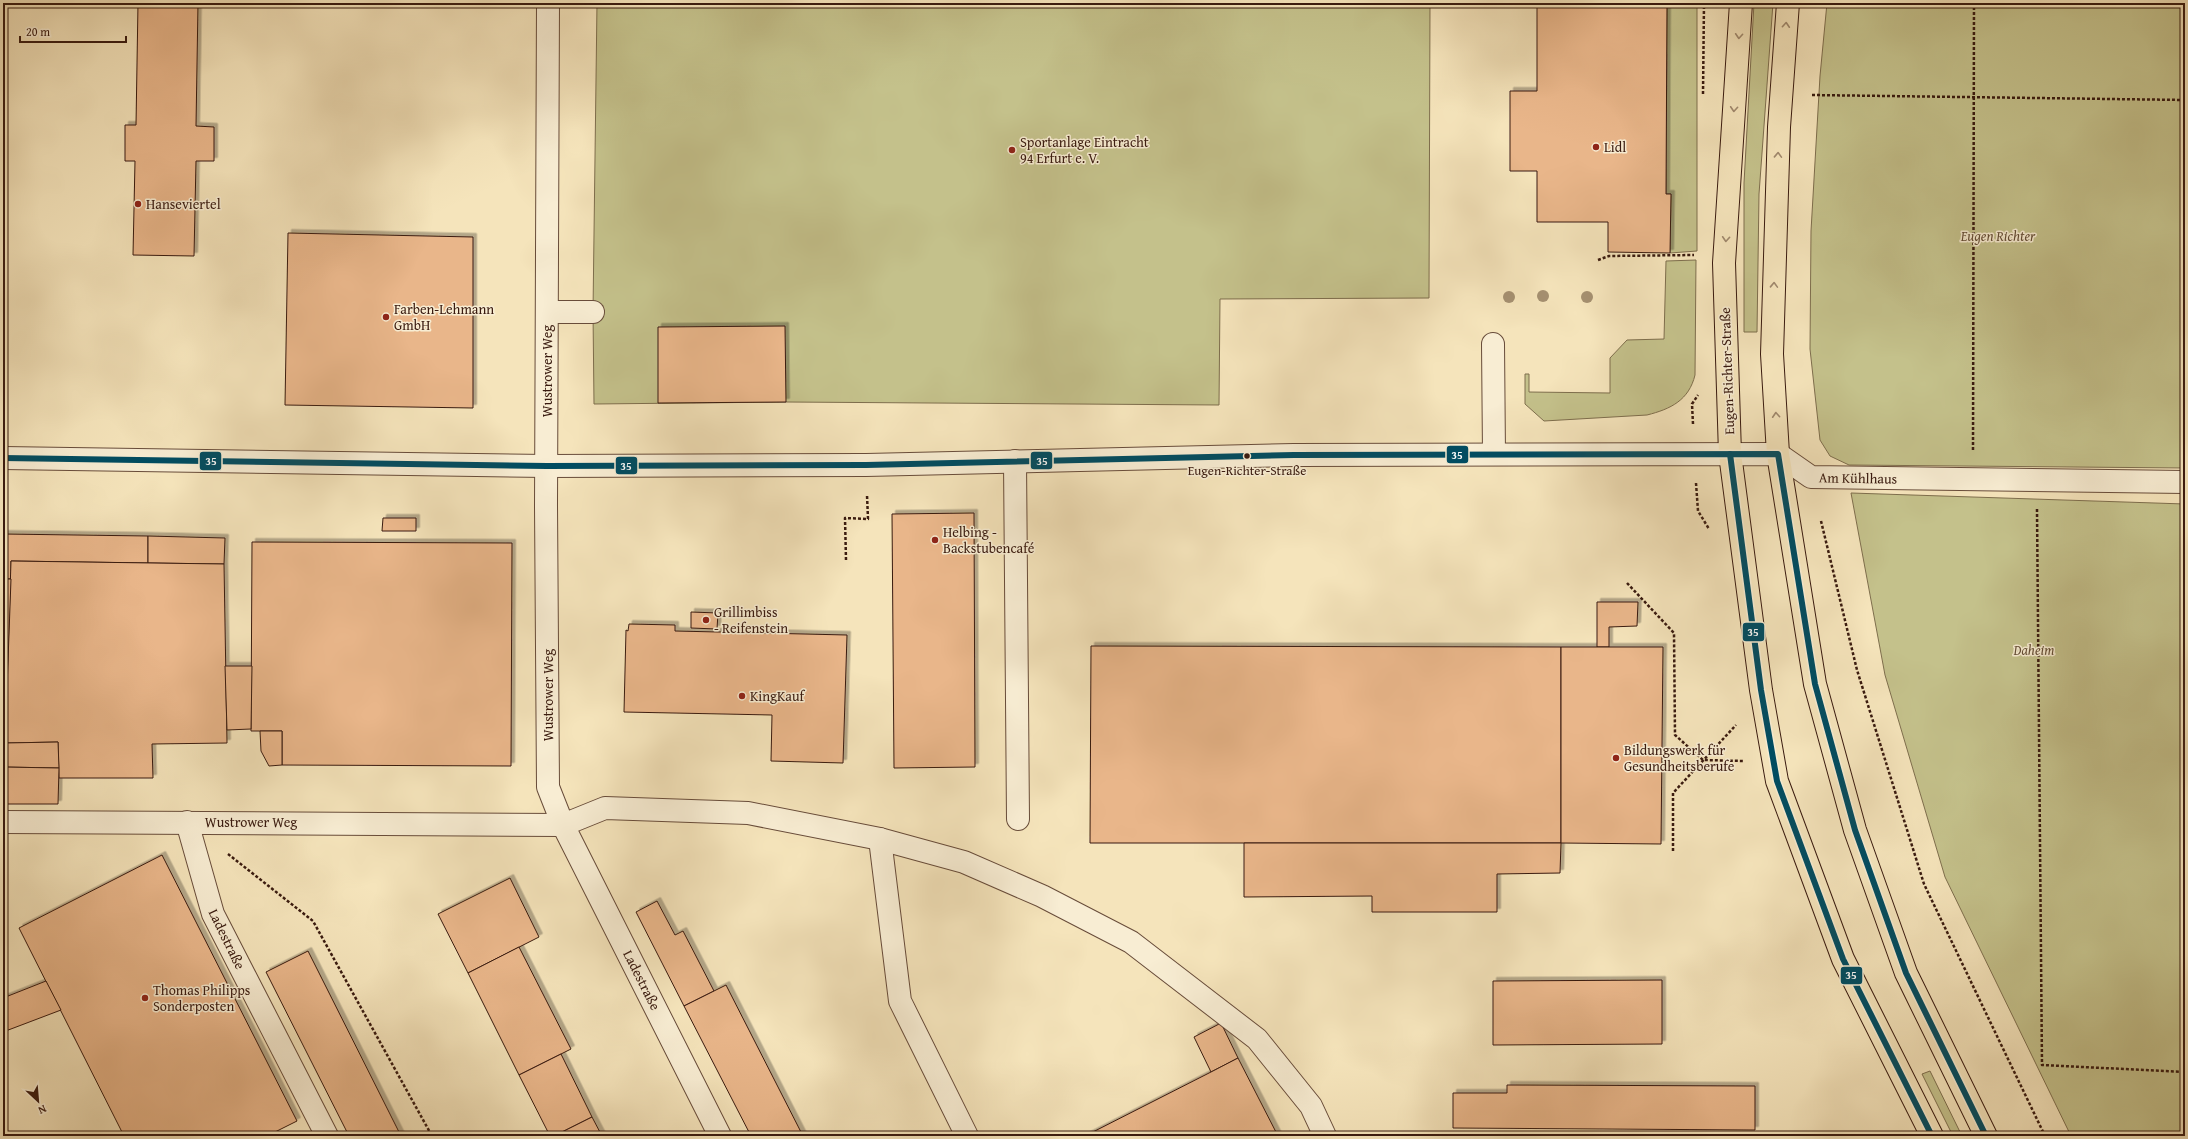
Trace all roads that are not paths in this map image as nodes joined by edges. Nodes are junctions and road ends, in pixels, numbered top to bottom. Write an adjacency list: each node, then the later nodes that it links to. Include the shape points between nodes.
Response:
1 (548, 3): 4 (street, Wustrower Weg)
2 (1741, 3): 8 (main road, Eugen-Richter-Straße, one-way to 8, via 1724,264)
3 (1788, 3): 9 (main road, one-way to 3, via 1772,354 1781,96)
4 (547, 312): 5 (street); 12 (street, Wustrower Weg)
5 (592, 312)
6 (1493, 344): 7 (street)
7 (1494, 454): 8 (street); 11 (street)
8 (1730, 454): 9 (street); 23 (main road, Eugen-Richter-Straße, via 1761,690 1777,781 1843,959)
9 (1778, 454): 13 (street, Am Kühlhaus, via 1811,477); 24 (main road, via 1815,684 1855,830 1906,972)
10 (3, 458): 12 (street)
11 (1015, 461): 12 (street, via 866,465); 14 (street)
12 (546, 466): 17 (street, Wustrower Weg, via 548,787)
13 (2185, 482)
14 (1018, 819)
15 (3, 822): 16 (street, Wustrower Weg)
16 (187, 822): 17 (street, Wustrower Weg); 19 (street, Ladestraße, via 213,914)
17 (563, 825): 18 (street, via 605,808 748,813); 20 (street, Ladestraße)
18 (880, 839): 21 (street, via 900,1001); 22 (street, via 964,862 1042,896 1131,942 1256,1039 1311,1106)
19 (327, 1136)
20 (720, 1136)
21 (967, 1136)
22 (1325, 1136)
23 (1932, 1136)
24 (1986, 1136)

